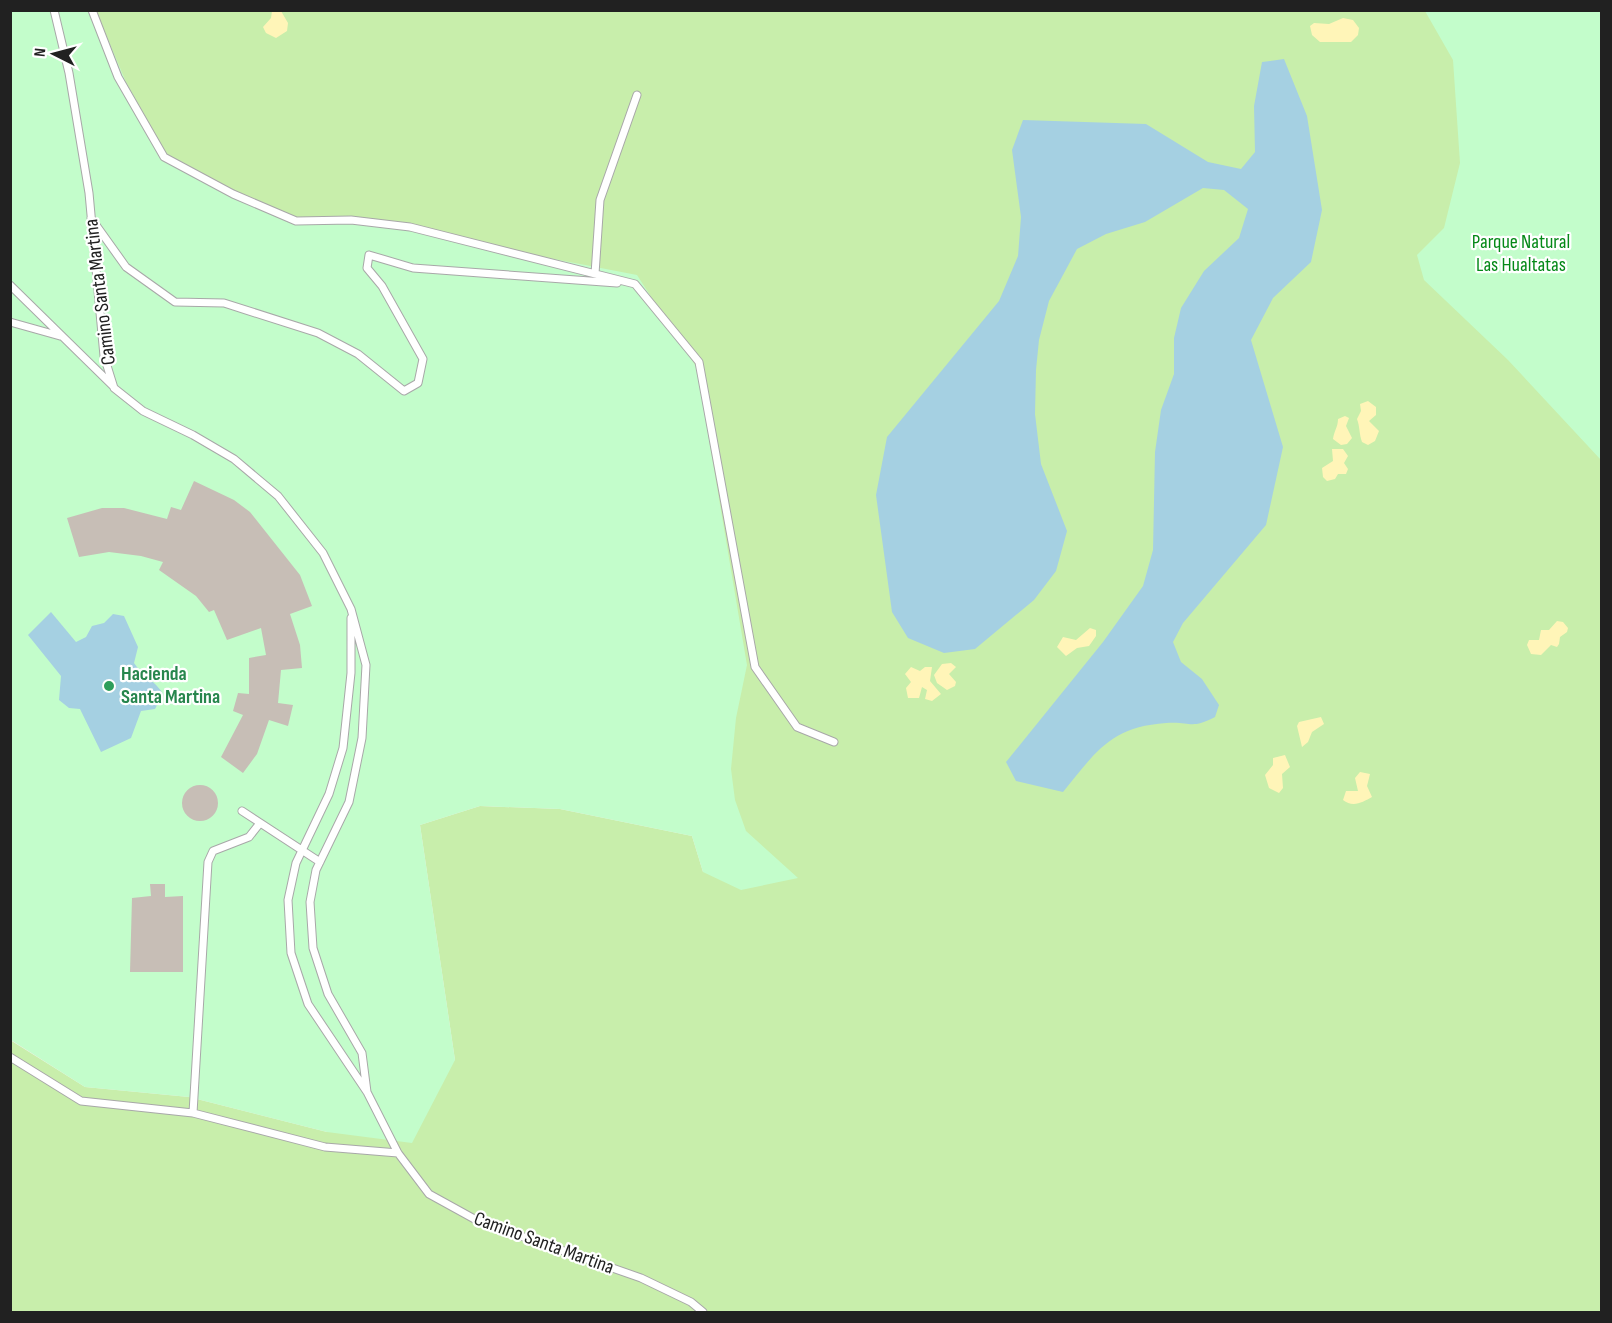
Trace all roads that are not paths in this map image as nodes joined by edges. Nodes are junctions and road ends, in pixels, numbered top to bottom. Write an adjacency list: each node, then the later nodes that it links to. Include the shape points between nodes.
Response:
1 (54, 10): 4 (lane, Camino Santa Martina, via 69,73)
2 (92, 10): 5 (lane, via 118,77 164,157 233,194 296,221 351,220 410,227)
3 (637, 95): 5 (lane, via 600,200)
4 (91, 217): 6 (lane, via 126,267 175,302 224,303 318,333 358,354 404,392 418,383 423,359 382,286 367,268 369,255 413,268); 10 (lane, Camino Santa Martina, via 104,356)
5 (595, 274): 6 (lane)
6 (635, 284): 12 (lane, via 699,362 755,667 797,727)
7 (10, 285): 9 (lane)
8 (10, 322): 9 (lane)
9 (63, 337): 10 (lane)
10 (114, 387): 11 (lane, Camino Santa Martina, via 143,411 234,459 278,496 323,553)
11 (351, 609): 15 (lane, Camino Santa Martina, via 351,673 343,748 329,794); 16 (lane, Camino Santa Martina, via 366,665 362,738 349,802)
12 (834, 742)
13 (242, 810): 14 (lane)
14 (260, 823): 15 (lane); 19 (lane, via 249,837 213,851 208,862)
15 (302, 850): 16 (lane); 18 (lane, Camino Santa Martina, via 288,900 291,953 308,1004)
16 (320, 862): 18 (lane, Camino Santa Martina, via 310,902 312,948 328,994 362,1053)
17 (10, 1057): 19 (lane, via 81,1101)
18 (366, 1092): 20 (lane, Camino Santa Martina)
19 (193, 1113): 20 (lane, via 325,1147)
20 (398, 1153): 21 (lane, Camino Santa Martina, via 429,1194 478,1221 641,1278 691,1302)
21 (702, 1312)

